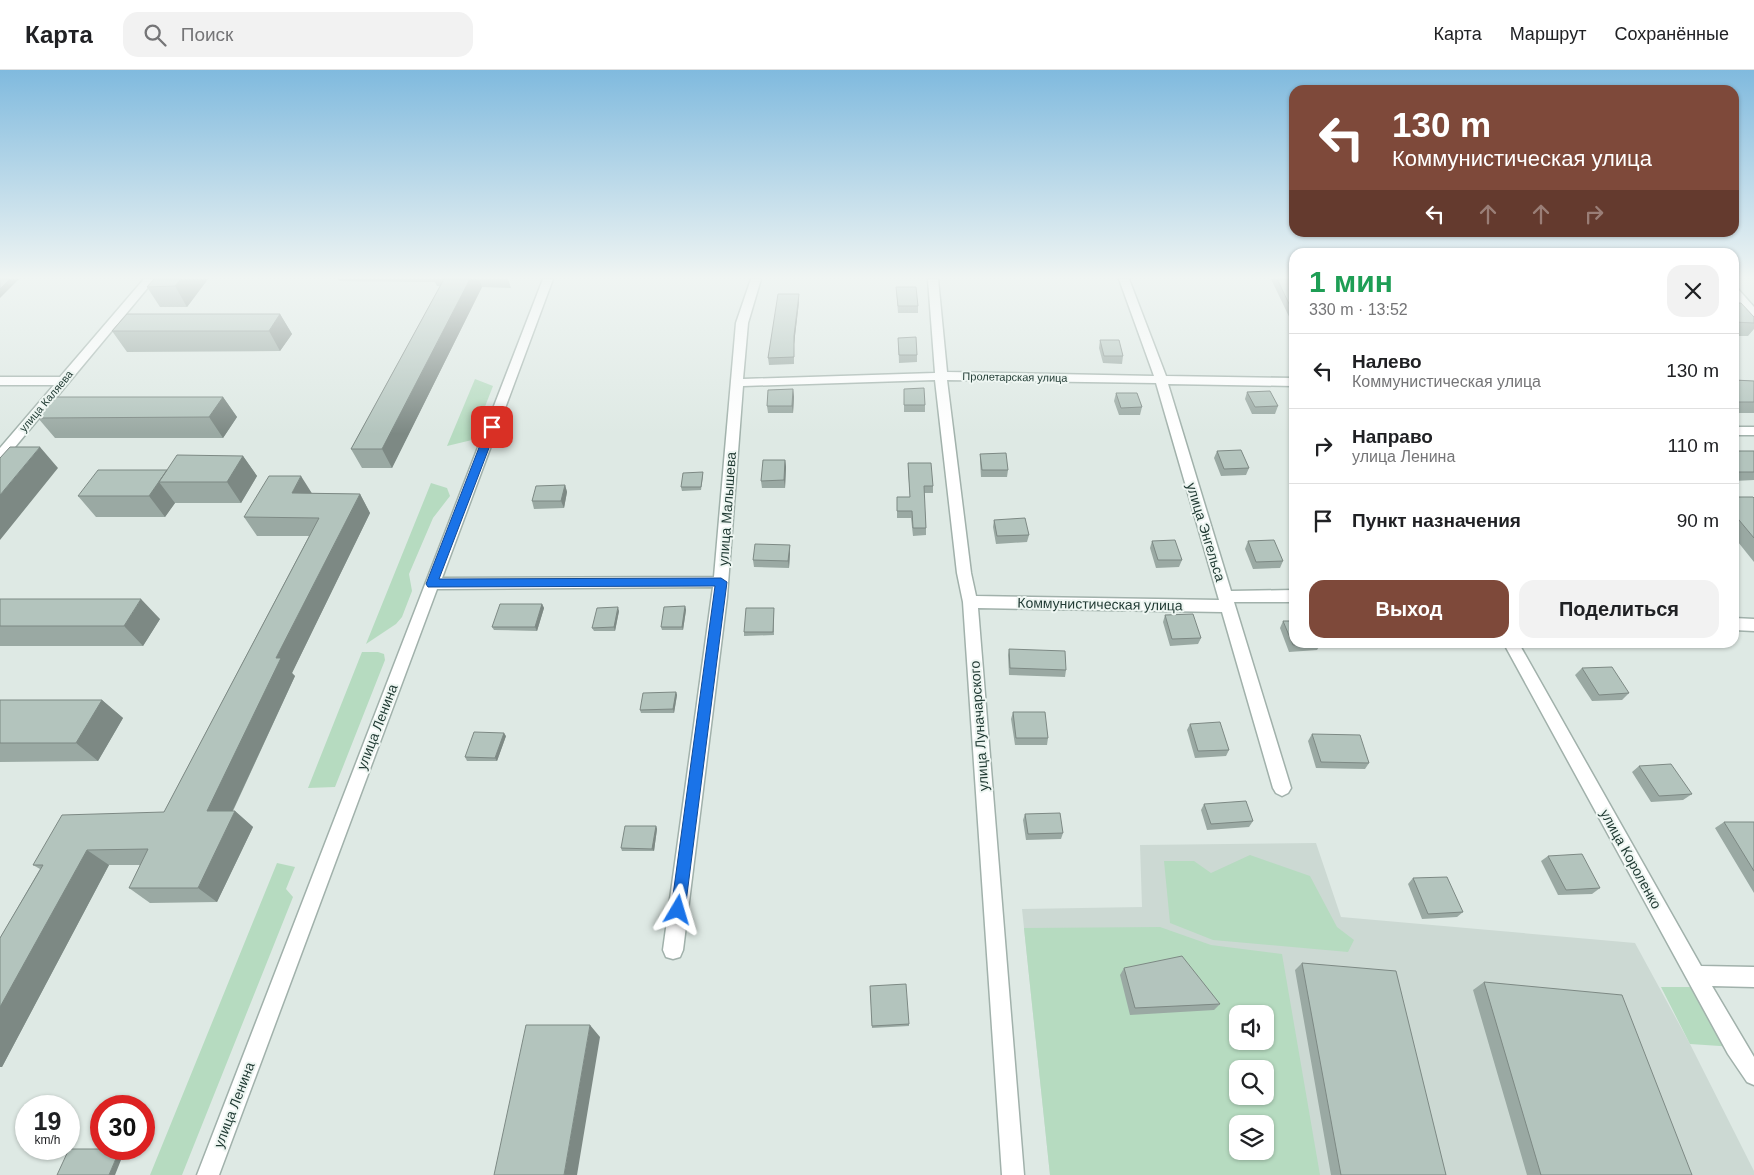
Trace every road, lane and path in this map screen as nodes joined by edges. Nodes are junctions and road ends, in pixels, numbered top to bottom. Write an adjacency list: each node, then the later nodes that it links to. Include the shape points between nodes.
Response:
1 (106, 331): 9 (street, улица Каляева)
2 (528, 331): 16 (street, улица Ленина)
3 (741, 331): 11 (street, улица Малышева)
4 (937, 331): 6 (street, улица Луначарского)
5 (1143, 331): 7 (street, улица Энгельса)
6 (941, 376): 7 (street, Пролетарская улица); 11 (street, Пролетарская улица); 18 (street, улица Луначарского)
7 (1161, 380): 10 (street, Пролетарская улица); 19 (street, улица Энгельса)
8 (0, 381): 9 (street)
9 (63, 381): 14 (street, улица Каляева)
10 (1289, 382)
11 (736, 383): 15 (street, улица Малышева)
12 (1754, 431): 13 (street)
13 (1739, 432)
14 (0, 456)
15 (721, 582): 16 (street); 24 (street, улица Малышева)
16 (432, 584): 28 (street, улица Ленина)
17 (1289, 596): 19 (street, Коммунистическая улица)
18 (970, 602): 19 (street, Коммунистическая улица); 29 (street, улица Луначарского)
19 (1228, 602): 23 (street, улица Энгельса)
20 (1739, 624): 21 (street)
21 (1754, 625)
22 (1513, 648): 25 (street, улица Короленко)
23 (1282, 788)
24 (673, 950)
25 (1696, 976): 26 (street); 27 (street, улица Короленко)
26 (1754, 976)
27 (1754, 1075)
28 (208, 1175)
29 (1013, 1175)

